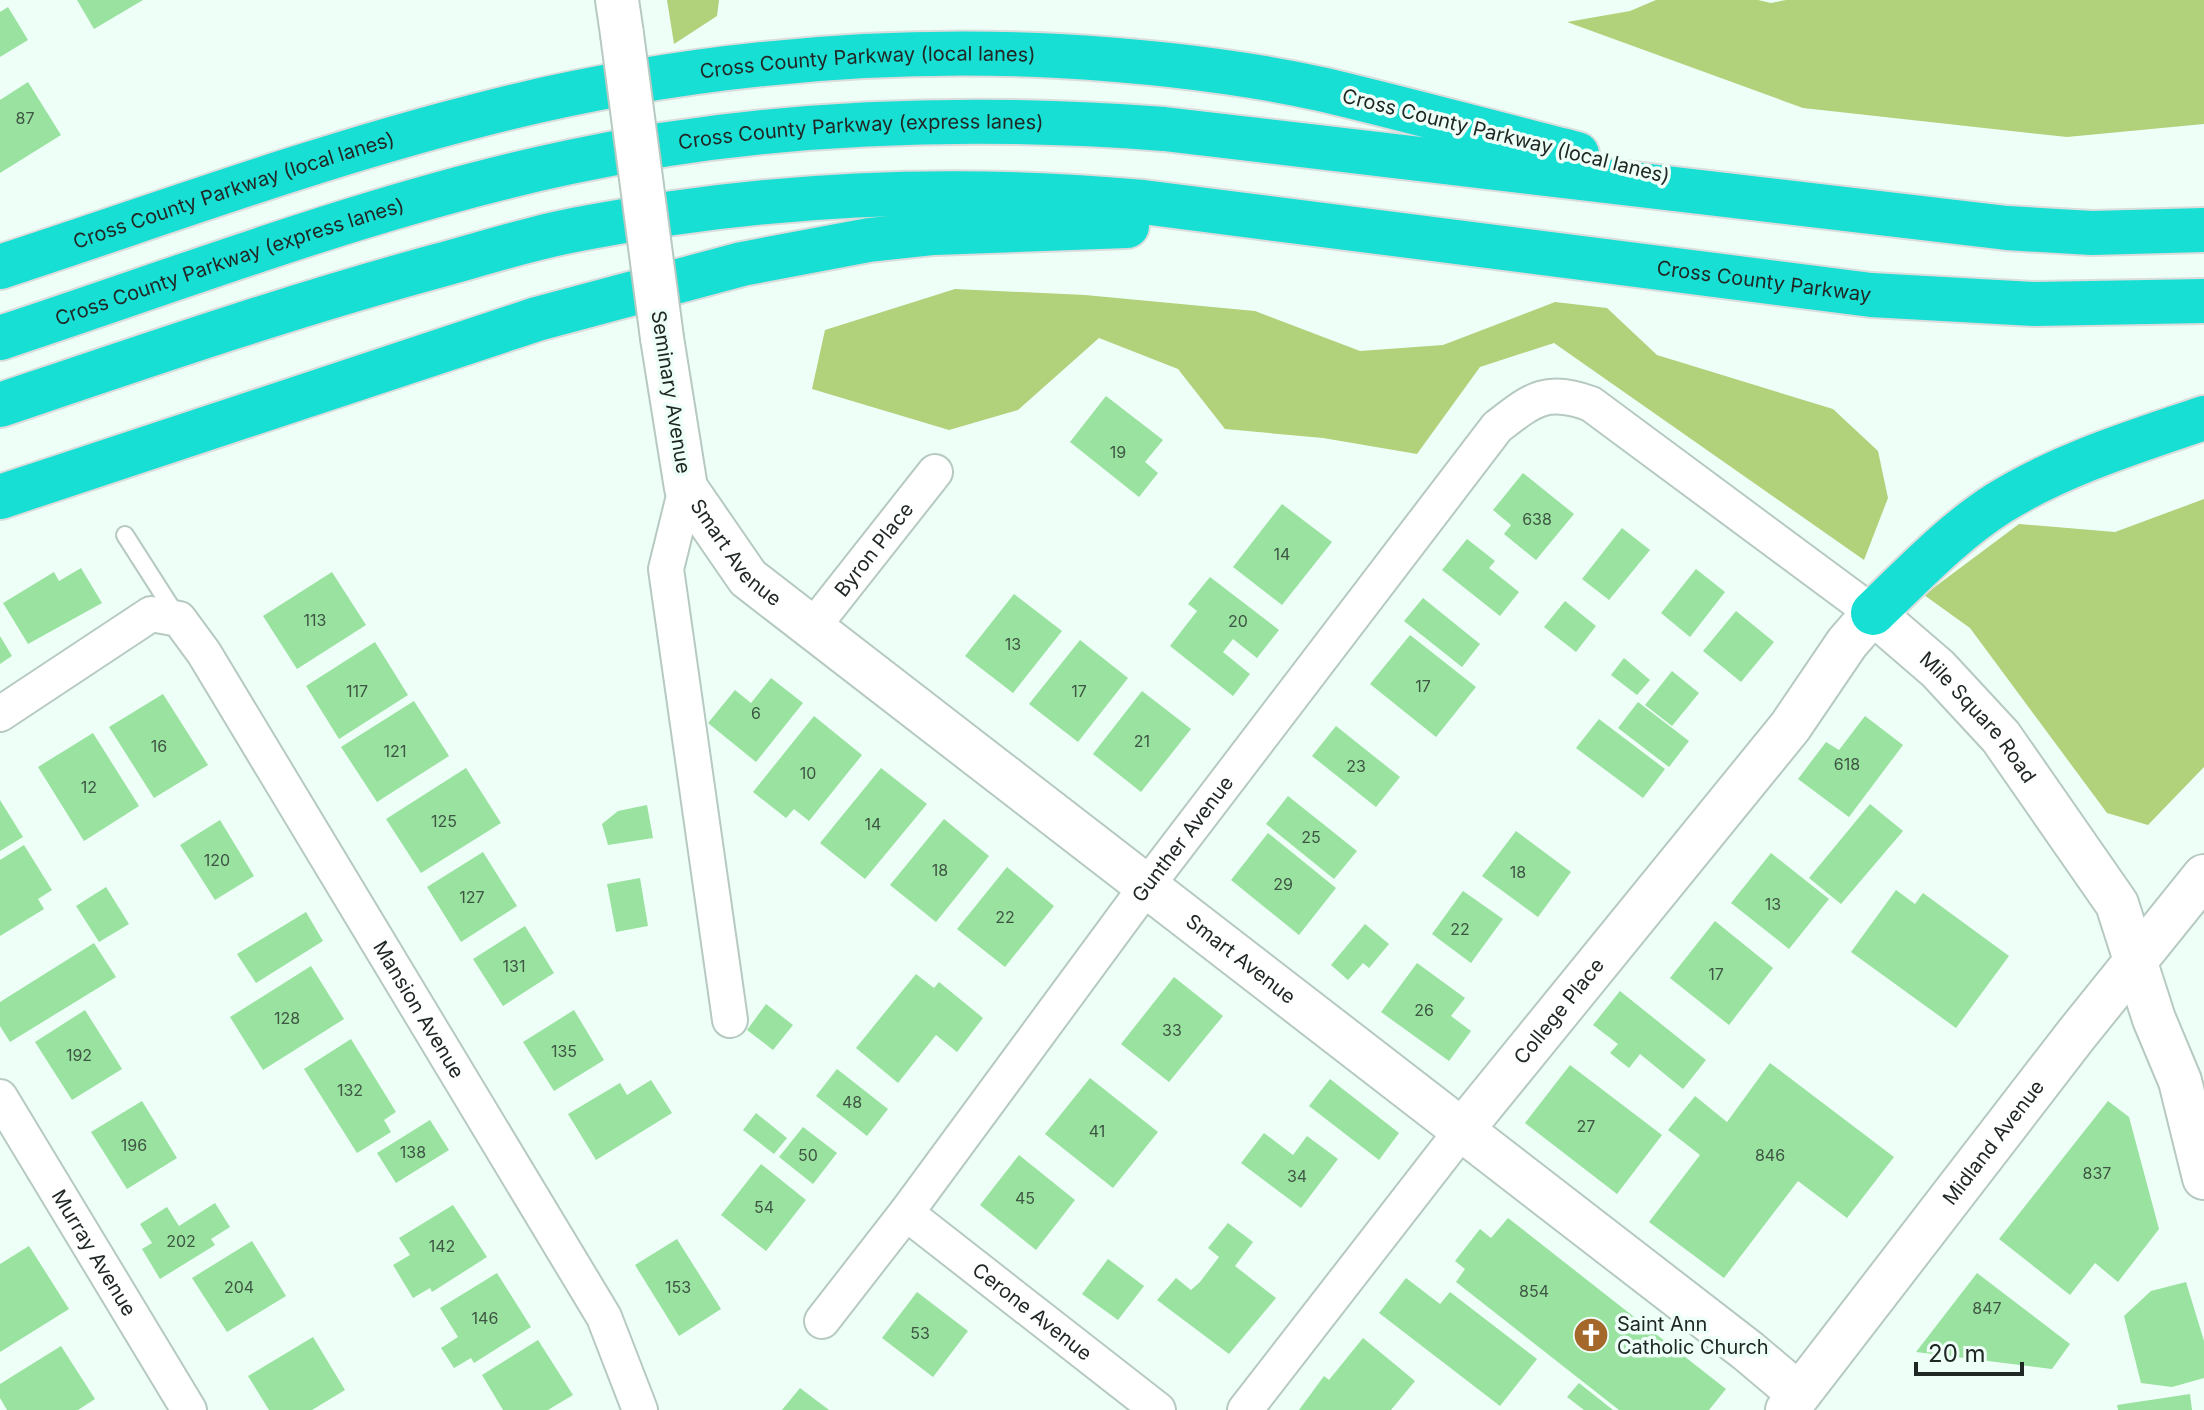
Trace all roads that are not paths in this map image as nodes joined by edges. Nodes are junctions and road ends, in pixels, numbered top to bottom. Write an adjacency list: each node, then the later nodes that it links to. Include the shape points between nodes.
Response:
1 (620, 17): 12 (street, Seminary Avenue, bridge)
2 (1746, 197): 4 (highway, via 2007,228 2092,233); 5 (highway, Cross County Parkway (local lanes), via 1321,89 1061,56 876,56 669,78 474,116); 7 (highway, Cross County Parkway (express lanes), via 1098,124 964,119 770,130 572,162 497,180)
3 (1325, 226): 6 (highway, Cross County Parkway, via 1871,295 2034,304); 9 (highway, via 1028,193 857,194 701,208 587,227 406,274); 13 (highway, via 1000,228 804,250 537,319)
4 (2204, 230)
5 (0, 267)
6 (2204, 301)
7 (0, 338)
8 (1570, 396): 15 (street, Mile Square Road, via 1591,404); 20 (street, Gunther Avenue, via 1534,398 1497,427)
9 (0, 405)
10 (2204, 418): 15 (highway, via 2076,464 1999,503 1932,555)
11 (935, 472): 17 (street, Byron Place)
12 (686, 488): 17 (street, Smart Avenue, via 748,578); 22 (street, Seminary Avenue, via 666,569)
13 (0, 497)
14 (125, 535): 16 (lane)
15 (1873, 613): 21 (street, Mile Square Road, via 1971,702 2028,772 2117,904); 24 (street, College Place, via 1790,727)
16 (179, 619): 18 (street, via 151,614); 30 (street, Mansion Avenue, via 604,1317)
17 (812, 628): 20 (street, Smart Avenue)
18 (0, 714)
19 (2204, 876): 21 (street, Midland Avenue)
20 (1146, 887): 24 (street, Smart Avenue); 26 (street, Gunther Avenue)
21 (2135, 961): 25 (street, Mile Square Road, via 2180,1081); 28 (street, Midland Avenue)
22 (730, 1020)
23 (0, 1097): 29 (street, Murray Avenue)
24 (1463, 1129): 28 (street, Smart Avenue); 32 (street, College Place)
25 (2204, 1178)
26 (906, 1213): 27 (street, Gunther Avenue); 31 (street, Cerone Avenue)
27 (822, 1321)
28 (1800, 1405)
29 (189, 1410)
30 (640, 1410)
31 (1158, 1410)
32 (1245, 1410)

